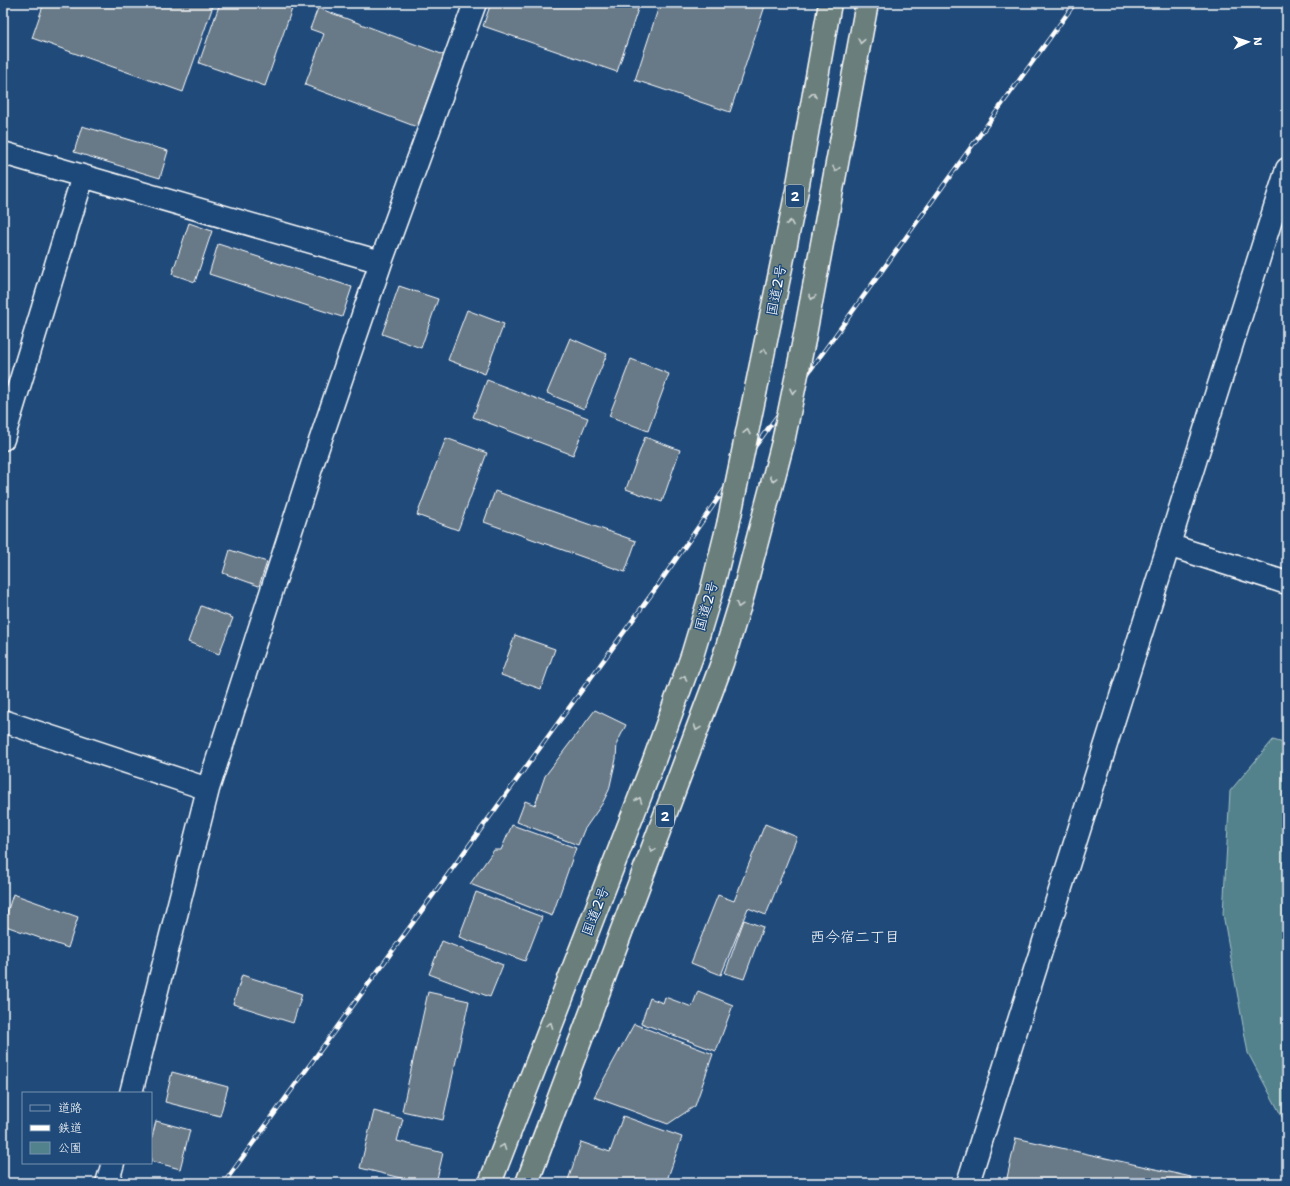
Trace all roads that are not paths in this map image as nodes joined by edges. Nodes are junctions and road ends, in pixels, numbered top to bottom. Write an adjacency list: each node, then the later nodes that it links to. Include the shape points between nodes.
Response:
1 (475, 3): 7 (street)
2 (830, 3): 16 (highway, 国道2号 / 2, one-way to 2, bridge, via 653,763 690,663 711,593 728,525 797,190)
3 (867, 3): 17 (highway, 2, one-way to 17, bridge, via 783,442 742,595 722,663)
4 (3, 153): 6 (street)
5 (1287, 169): 9 (street)
6 (83, 176): 7 (street); 8 (street)
7 (381, 262): 12 (street, via 315,456)
8 (3, 439)
9 (1168, 545): 10 (street); 18 (street)
10 (1287, 583)
11 (3, 721): 12 (street)
12 (208, 789): 13 (street)
13 (130, 1092)
14 (113, 1164): 15 (street)
15 (107, 1183)
16 (490, 1183)
17 (527, 1183)
18 (968, 1183)

